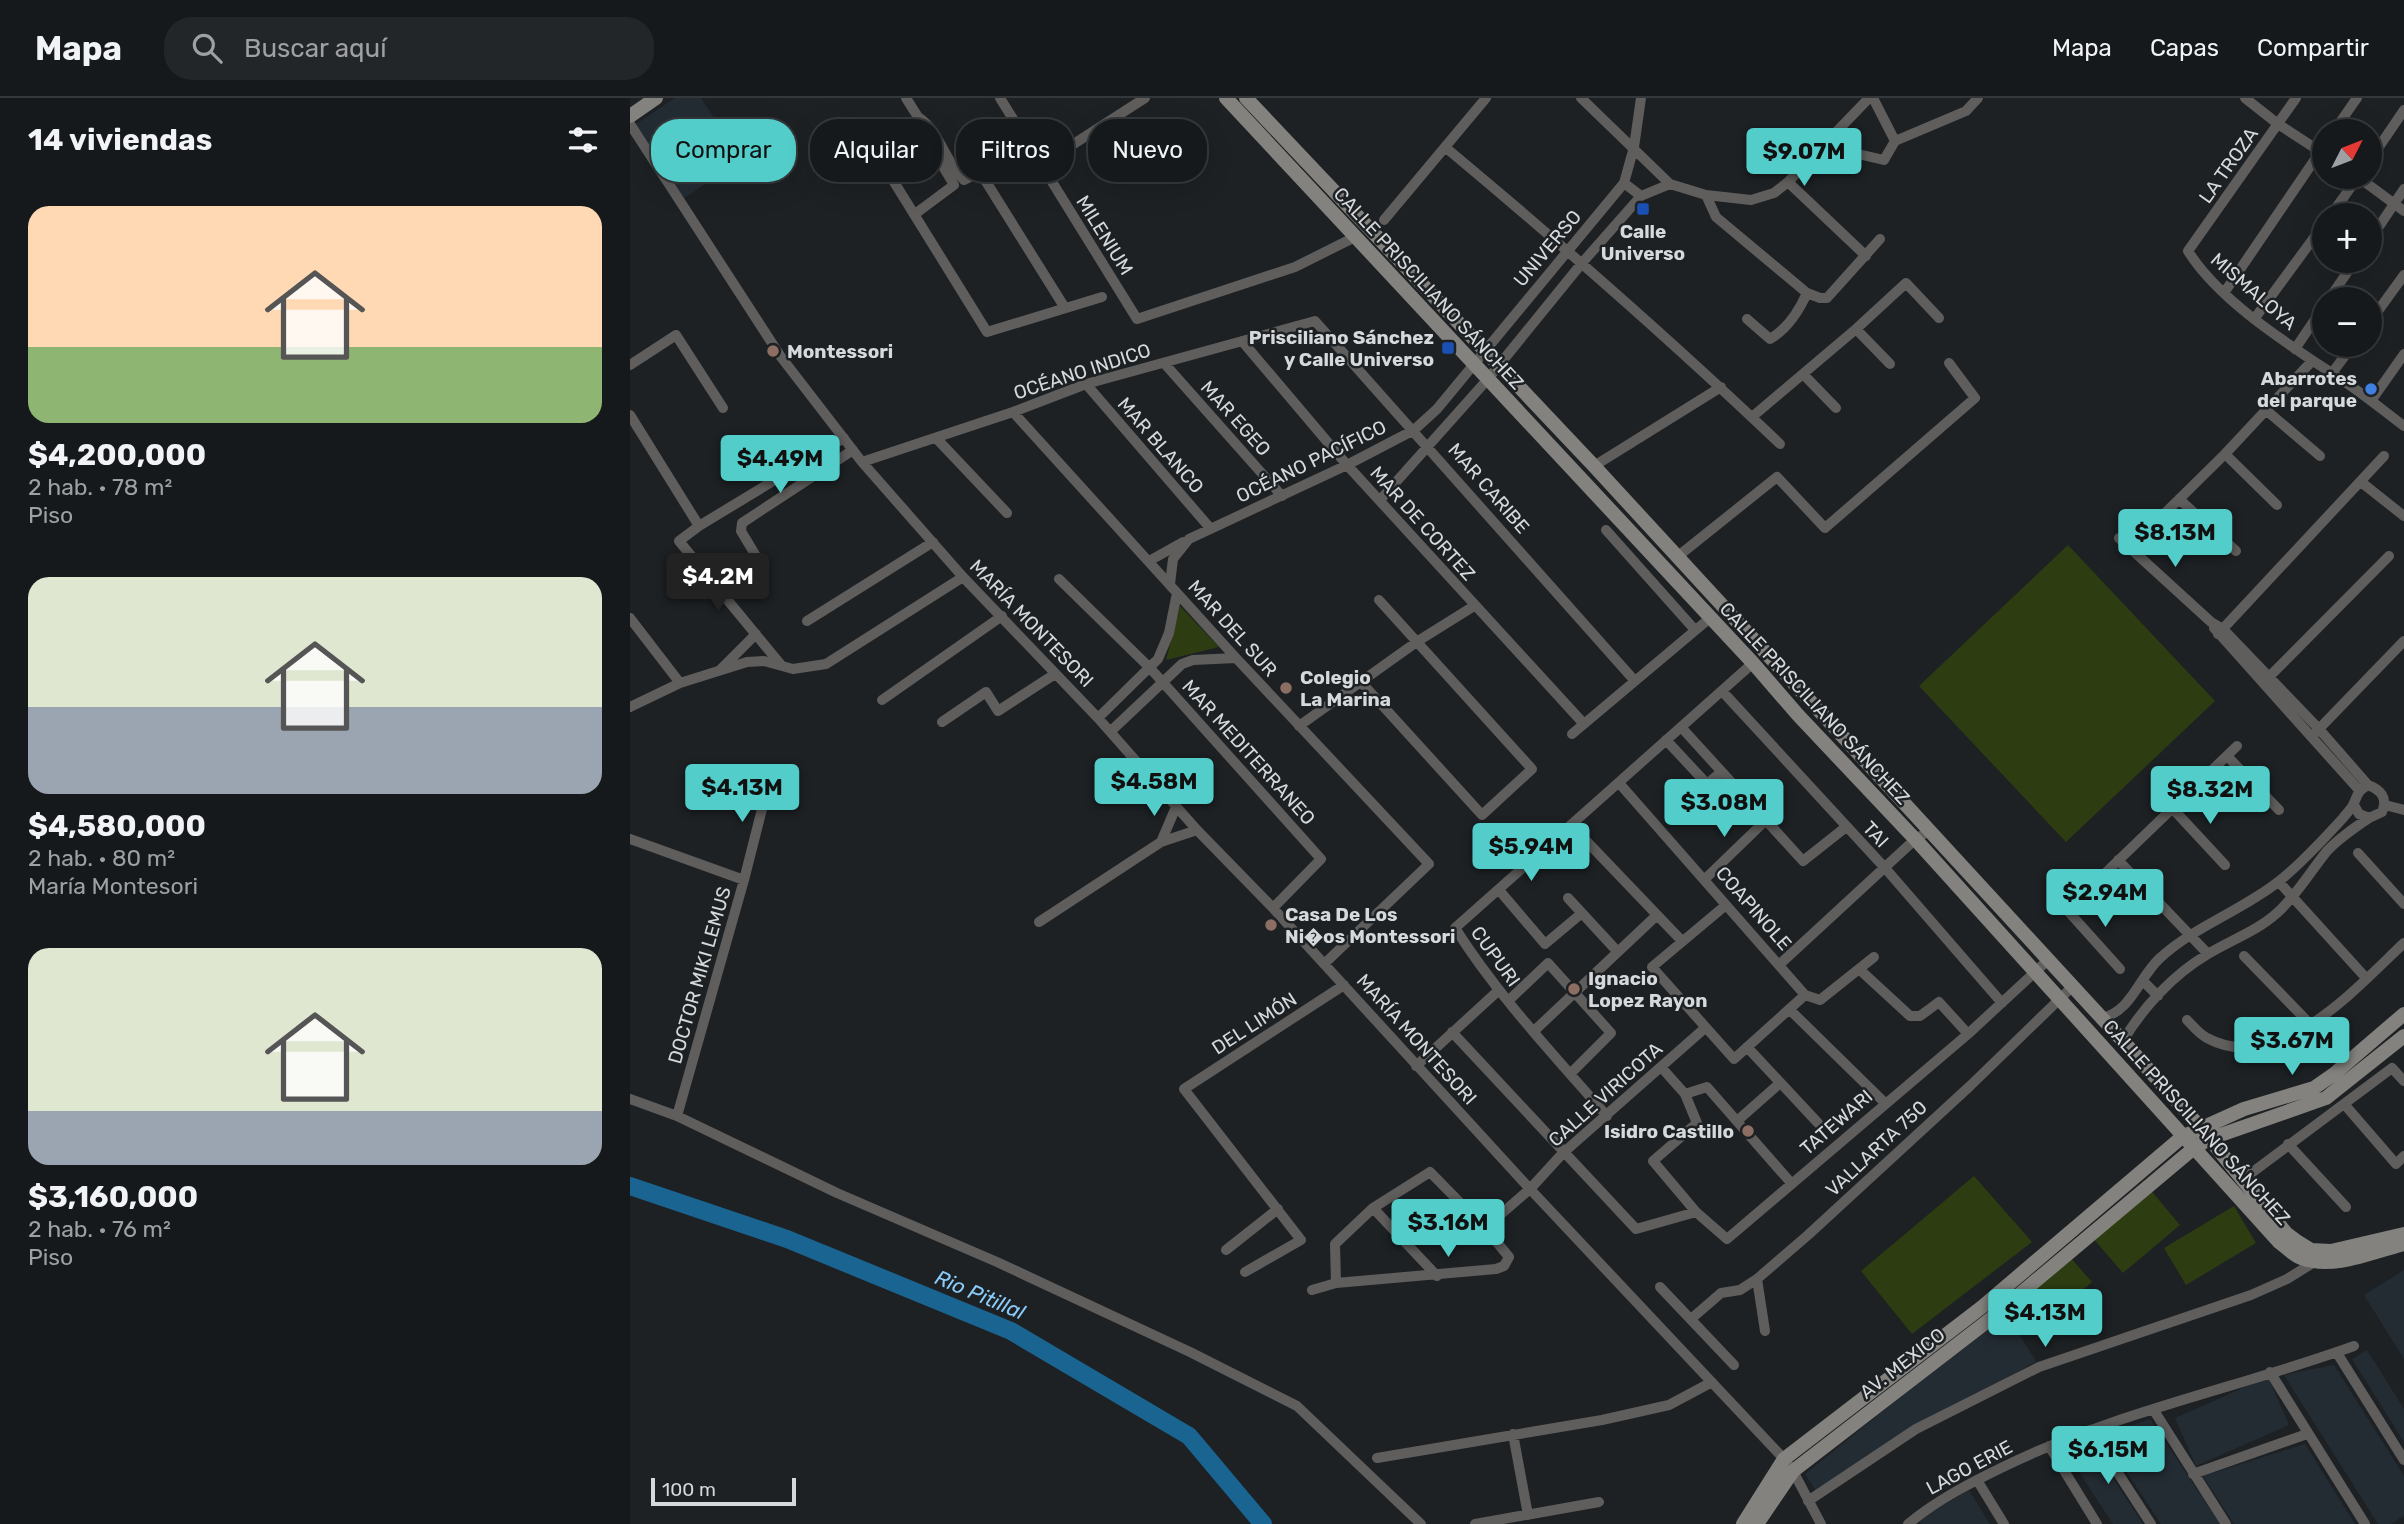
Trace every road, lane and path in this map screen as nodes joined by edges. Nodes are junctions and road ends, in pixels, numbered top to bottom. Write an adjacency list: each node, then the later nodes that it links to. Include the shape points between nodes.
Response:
1 (656, 98): 16 (main road)
2 (906, 98): 17 (street)
3 (1000, 98): 18 (street, MILENIUM)
4 (1145, 98): 24 (street)
5 (1226, 98): 44 (main road, CALLE PRISCILIANO SÁNCHEZ)
6 (1246, 98): 65 (main road, CALLE PRISCILIANO SÁNCHEZ)
7 (1486, 98): 27 (street)
8 (1581, 98): 28 (street)
9 (1641, 98): 28 (street, UNIVERSO)
10 (1871, 98): 22 (street); 26 (street)
11 (1978, 98): 22 (street, via 1966,111)
12 (2245, 98): 21 (street)
13 (2296, 98): 21 (street, LA TROZA)
14 (2357, 98): 19 (street)
15 (2404, 110): 23 (street)
16 (630, 116)
17 (918, 117): 41 (street, via 954,185); 56 (street, via 928,123 964,180 980,172)
18 (1013, 119)
19 (2342, 119)
20 (630, 124): 89 (street, MARÍA MONTESORI, via 780,356)
21 (2278, 124): 25 (street); 48 (street, LA TROZA)
22 (1895, 141): 26 (street, via 1884,160)
23 (2382, 142)
24 (1074, 144)
25 (2312, 144)
26 (1823, 146): 33 (street)
27 (1445, 147): 42 (street); 47 (street)
28 (1634, 147): 32 (street, UNIVERSO); 34 (street)
29 (2312, 166): 53 (street)
30 (895, 182): 41 (street)
31 (1052, 182): 44 (street, MILENIUM, via 1137,319 1295,267)
32 (1624, 183): 38 (street); 47 (street, UNIVERSO)
33 (1788, 183): 37 (street, via 1751,200); 49 (street)
34 (1670, 184): 37 (street); 38 (street, UNIVERSO)
35 (2374, 189): 39 (street)
36 (2404, 189): 39 (street)
37 (1706, 195): 52 (street, via 1716,217)
38 (1641, 196): 50 (street, UNIVERSO)
39 (2394, 204): 40 (street); 43 (street)
40 (2404, 211)
41 (915, 214): 56 (street, via 987,332)
42 (1384, 220)
43 (2382, 222)
44 (1355, 237): 74 (main road, CALLE PRISCILIANO SÁNCHEZ)
45 (1880, 239): 49 (street)
46 (2312, 240): 58 (street)
47 (1567, 251): 50 (street); 65 (street, UNIVERSO)
48 (2188, 251): 53 (street, MISMALOYA)
49 (1866, 256): 52 (street, via 1827,298)
50 (1581, 263): 71 (street, UNIVERSO); 79 (street)
51 (2404, 275): 55 (street)
52 (1807, 293): 59 (street, via 1800,308 1770,339)
53 (2224, 293): 58 (street, MISMALOYA)
54 (1102, 297): 56 (street)
55 (2382, 305)
56 (1065, 308)
57 (1939, 318): 62 (street, via 1906,284)
58 (2255, 318): 64 (street, MISMALOYA)
59 (1747, 319)
60 (1315, 321): 63 (street, OCÉANO INDICO); 88 (street, MAR CARIBE)
61 (2312, 324): 64 (street)
62 (1856, 329): 72 (street); 76 (street)
63 (1241, 341): 69 (street, OCÉANO INDICO); 98 (street, MAR DE CORTEZ)
64 (2295, 349): 68 (street, MISMALOYA)
65 (1485, 350): 71 (main road, CALLE PRISCILIANO SÁNCHEZ); 74 (street, UNIVERSO)
66 (2404, 354): 80 (street)
67 (2344, 357): 75 (street)
68 (2312, 361): 75 (street, MISMALOYA); 83 (street)
69 (1164, 363): 78 (street, OCÉANO INDICO); 101 (street, MAR EGEO)
70 (1949, 363): 115 (street, via 1975,398 1825,528 1777,477)
71 (1498, 364): 77 (street, UNIVERSO); 99 (main road, CALLE PRISCILIANO SÁNCHEZ)
72 (1890, 364)
73 (630, 365): 81 (street, via 676,335)
74 (1474, 365): 77 (main road, CALLE PRISCILIANO SÁNCHEZ); 88 (street, OCÉANO PACÍFICO)
75 (2332, 373): 80 (street, MISMALOYA)
76 (1803, 374): 82 (street); 86 (street)
77 (1487, 380): 92 (street); 127 (main road, CALLE PRISCILIANO SÁNCHEZ)
78 (1086, 384): 84 (street, OCÉANO INDICO); 109 (street, MAR BLANCO)
79 (1721, 387): 86 (street); 99 (street)
80 (2371, 401): 87 (street, MISMALOYA)
81 (723, 408)
82 (1836, 408)
83 (2267, 411): 94 (street); 95 (street)
84 (1013, 412): 90 (street, OCÉANO INDICO); 118 (street, MAR DEL SUR)
85 (630, 415): 108 (street)
86 (1752, 417): 91 (street)
87 (2404, 426)
88 (1414, 430): 92 (street, MAR CARIBE); 98 (street, OCÉANO PACÍFICO)
89 (844, 438): 93 (street, MARÍA MONTESORI); 108 (street)
90 (936, 438): 97 (street, OCÉANO INDICO); 105 (street)
91 (1780, 444)
92 (1429, 446): 103 (street); 141 (street, MAR CARIBE)
93 (853, 450): 97 (street, MARÍA MONTESORI); 117 (street, via 742,523 741,531)
94 (2225, 454): 102 (street); 104 (street)
95 (2320, 456)
96 (2384, 456): 100 (street)
97 (862, 462): 113 (street, MARÍA MONTESORI)
98 (1347, 465): 101 (street, OCÉANO PACÍFICO); 103 (street, MAR DE CORTEZ)
99 (1594, 466): 115 (main road, CALLE PRISCILIANO SÁNCHEZ)
100 (2361, 482): 107 (street); 130 (street)
101 (1282, 496): 109 (street, OCÉANO PACÍFICO)
102 (2179, 499): 106 (street); 114 (street)
103 (1380, 500): 124 (street, MAR DE CORTEZ)
104 (2277, 505)
105 (1007, 513)
106 (2162, 516)
107 (2404, 516)
108 (699, 526): 131 (street, via 679,541)
109 (1210, 528): 112 (street, OCÉANO PACÍFICO)
110 (1606, 530): 129 (street)
111 (2119, 538): 130 (street)
112 (1189, 539): 118 (street, OCÉANO PACÍFICO); 121 (street, via 1173,559)
113 (933, 542): 119 (street, MARÍA MONTESORI); 128 (street)
114 (2235, 551)
115 (1677, 556): 174 (main road, CALLE PRISCILIANO SÁNCHEZ)
116 (2389, 556): 140 (street)
117 (759, 561)
118 (1149, 561): 121 (street, MAR DEL SUR)
119 (963, 577): 125 (street, MARÍA MONTESORI); 136 (street, via 826,664 793,670)
120 (1059, 579): 137 (street, MAR MEDITERRANEO)
121 (1170, 584): 122 (street, MAR DEL SUR)
122 (1177, 593): 134 (street, MAR DEL SUR); 137 (street, via 1169,633)
123 (1379, 600): 133 (street)
124 (1474, 606): 133 (street); 150 (street, MAR DE CORTEZ)
125 (1002, 617): 139 (street, MARÍA MONTESORI); 146 (street)
126 (630, 618): 143 (street)
127 (1710, 618): 129 (street); 135 (main road, CALLE PRISCILIANO SÁNCHEZ)
128 (807, 621)
129 (1695, 630): 141 (street)
130 (2220, 631): 140 (street)
131 (756, 634): 136 (street); 138 (street)
132 (2404, 641): 154 (street)
133 (1418, 642): 144 (street); 144 (street, via 1532,769 1482,815)
134 (1236, 658): 142 (street, via 1193,660); 151 (street, MAR DEL SUR)
135 (1753, 663): 145 (street, CUPURI); 176 (main road, CALLE PRISCILIANO SÁNCHEZ)
136 (781, 665): 138 (street, via 747,662)
137 (1150, 668): 142 (street, MAR MEDITERRANEO); 148 (street)
138 (720, 670): 143 (street)
139 (1055, 674): 148 (street, MARÍA MONTESORI); 149 (street, via 998,711 986,692)
140 (2266, 679): 154 (street)
141 (1634, 680): 150 (street)
142 (1163, 682): 153 (street); 190 (street, MAR MEDITERRANEO, via 1321,859)
143 (680, 683): 147 (street)
144 (1362, 684): 151 (street)
145 (1722, 691): 152 (street, CUPURI); 172 (street, TAI)
146 (882, 700)
147 (630, 707)
148 (1098, 718): 153 (street, MARÍA MONTESORI)
149 (942, 722)
150 (1584, 724): 155 (street)
151 (1299, 726): 202 (street, MAR DEL SUR, via 1429,864)
152 (1681, 727): 156 (street, CUPURI); 159 (street)
153 (1111, 732): 165 (street, MARÍA MONTESORI)
154 (2316, 732): 162 (street)
155 (1572, 734)
156 (1666, 740): 159 (street, via 1707,784); 161 (street, CUPURI)
157 (2237, 746): 158 (street)
158 (2227, 757): 166 (street); 167 (street)
159 (1721, 772): 170 (street)
160 (764, 774): 183 (street, via 762,809)
161 (1619, 783): 171 (street, CUPURI); 182 (street, COAPINOLE)
162 (2364, 788): 163 (street, via 2354,797); 164 (street, via 2381,792)
163 (2354, 805): 169 (street, via 2359,814); 184 (street)
164 (2385, 805): 168 (street); 169 (street, via 2382,812)
165 (1176, 807): 173 (street, MARÍA MONTESORI); 177 (street)
166 (2173, 809): 179 (street); 180 (street)
167 (2279, 810)
168 (2404, 810)
169 (2369, 818): 187 (street, via 2328,851)
170 (1765, 821): 172 (street, via 1804,861); 182 (street)
171 (1572, 826): 185 (street, CUPURI); 192 (street)
172 (1846, 827): 181 (street, TAI)
173 (1197, 830): 177 (street); 190 (street, MARÍA MONTESORI)
174 (1928, 830): 176 (street); 201 (main road, CALLE PRISCILIANO SÁNCHEZ)
175 (630, 839): 183 (street, DOCTOR MIKI LEMUS)
176 (1916, 840): 181 (street); 206 (main road, CALLE PRISCILIANO SÁNCHEZ)
177 (1161, 842): 193 (street)
178 (2358, 853): 188 (street)
179 (2118, 860): 194 (street); 205 (street, via 2067,910)
180 (2225, 865)
181 (1885, 868): 203 (street); 217 (street, TAI)
182 (1705, 879): 189 (street, COAPINOLE)
183 (744, 880): 239 (street, DOCTOR MIKI LEMUS)
184 (2279, 882): 187 (street); 194 (street)
185 (1499, 890): 191 (street, via 1545,944); 211 (street, CUPURI, via 1455,928)
186 (1567, 898): 191 (street)
187 (2293, 898): 198 (street, via 2250,933); 207 (street)
188 (2404, 904)
189 (1726, 905): 195 (street); 203 (street, COAPINOLE)
190 (1273, 908): 202 (street, MARÍA MONTESORI)
191 (1582, 913): 197 (street)
192 (1656, 915): 195 (street); 197 (street)
193 (1040, 922)
194 (2190, 935): 198 (street); 208 (street, via 2158,960)
195 (1681, 940): 223 (street, via 1651,967)
196 (2404, 943): 207 (street)
197 (1616, 950): 212 (street)
198 (2208, 954): 214 (street)
199 (2244, 956): 222 (street)
200 (1874, 957): 204 (street)
201 (2048, 960): 206 (street, TATEWARI); 210 (main road, CALLE PRISCILIANO SÁNCHEZ)
202 (1324, 964): 209 (street, MARÍA MONTESORI)
203 (1780, 964): 213 (street, COAPINOLE)
204 (1859, 969): 213 (street, via 1820,1000); 226 (street, via 1910,1016 1920,1016 1939,1002)
205 (2120, 969)
206 (2036, 971): 215 (main road, CALLE PRISCILIANO SÁNCHEZ); 217 (street, TATEWARI)
207 (2366, 978): 222 (street)
208 (2143, 981): 214 (street); 220 (street, via 2122,1008)
209 (1344, 985): 230 (street, MARÍA MONTESORI); 255 (street, DEL LIMÓN, via 1184,1089)
210 (2073, 986): 215 (street, VALLARTA 750); 220 (main road, CALLE PRISCILIANO SÁNCHEZ)
211 (1499, 990): 216 (street, CUPURI); 225 (street)
212 (1573, 992): 216 (street, via 1548,963); 224 (street); 232 (street, via 1611,1033)
213 (1805, 995): 218 (street)
214 (2158, 996): 228 (street)
215 (2060, 999): 244 (main road, CALLE PRISCILIANO SÁNCHEZ); 264 (street, VALLARTA 750)
216 (1508, 1001): 224 (street, CUPURI)
217 (2002, 1003): 226 (street, TATEWARI)
218 (1789, 1009): 229 (street); 237 (street)
219 (2404, 1014): 243 (main road, AV. MEXICO, via 2314,1088)
220 (2102, 1018): 228 (main road, CALLE PRISCILIANO SÁNCHEZ)
221 (2187, 1020): 222 (street, via 2204,1037 2245,1047 2270,1045)
222 (2312, 1026)
223 (1705, 1028): 229 (street, via 1734,1059); 231 (street, CALLE VIRICOTA)
224 (1534, 1031): 232 (street, CUPURI)
225 (1452, 1032): 230 (street); 248 (street)
226 (1968, 1034): 237 (street, TATEWARI)
227 (2404, 1036): 245 (main road, AV. MEXICO, via 2326,1098)
228 (2123, 1041): 243 (main road, CALLE PRISCILIANO SÁNCHEZ)
229 (1747, 1047): 234 (street)
230 (1416, 1066): 252 (street, MARÍA MONTESORI)
231 (1661, 1067): 235 (street); 240 (street, CALLE VIRICOTA)
232 (1570, 1074): 240 (street, CUPURI)
233 (2404, 1081): 238 (street, via 2392,1068)
234 (1780, 1083): 241 (street); 242 (street)
235 (1685, 1094): 241 (street, via 1707,1087); 256 (street, TATEWARI, via 1697,1123 1653,1161)
236 (630, 1100): 239 (street)
237 (1885, 1103): 251 (street, TATEWARI)
238 (2345, 1105): 246 (street); 249 (street, via 2396,1164)
239 (677, 1116): 290 (street, via 1190,1352 1297,1406)
240 (1606, 1116): 248 (street, CALLE VIRICOTA)
241 (1737, 1121): 251 (street)
242 (1818, 1123)
243 (2200, 1127): 244 (main road, AV. MEXICO); 245 (main road, CALLE PRISCILIANO SÁNCHEZ)
244 (2182, 1137): 247 (main road, CALLE PRISCILIANO SÁNCHEZ); 281 (main road, AV. MEXICO, via 1982,1307)
245 (2209, 1139): 247 (main road, AV. MEXICO); 250 (main road, CALLE PRISCILIANO SÁNCHEZ)
246 (2288, 1144): 250 (street); 253 (street)
247 (2194, 1148): 261 (main road, CALLE PRISCILIANO SÁNCHEZ, via 2279,1242 2299,1257); 283 (main road, AV. MEXICO, via 1989,1320)
248 (1563, 1153): 252 (street, CALLE VIRICOTA); 256 (street, via 1636,1229)
249 (2404, 1156)
250 (2242, 1180): 258 (main road, CALLE PRISCILIANO SÁNCHEZ, via 2286,1233 2311,1250 2346,1248)
251 (1792, 1184): 256 (street, TATEWARI, via 1727,1239)
252 (1530, 1189): 257 (street, CALLE VIRICOTA); 274 (street, MARÍA MONTESORI)
253 (2346, 1207)
254 (1373, 1208): 257 (street, via 1430,1172); 263 (street); 265 (street, via 1335,1244)
255 (1278, 1209): 260 (street); 262 (street, via 1301,1240)
256 (1696, 1212)
257 (1485, 1228): 263 (street, via 1509,1257 1504,1266)
258 (2404, 1234)
259 (2404, 1244): 261 (main road, via 2339,1261)
260 (1226, 1250)
261 (2316, 1261): 286 (street, via 2251,1295 2039,1367 1916,1430)
262 (1245, 1272)
263 (1437, 1276): 265 (street)
264 (1757, 1279): 268 (street, VALLARTA 750, via 1740,1290 1721,1293); 269 (street)
265 (1336, 1283): 267 (street)
266 (1660, 1287): 268 (street)
267 (1312, 1290)
268 (1691, 1319): 272 (street)
269 (1765, 1331)
270 (2354, 1346): 271 (street, LAGO ERIE)
271 (2337, 1353): 273 (street, LAGO ERIE); 282 (street)
272 (1734, 1365)
273 (2270, 1372): 275 (street, LAGO ERIE); 278 (street)
274 (1712, 1382): 277 (street, via 1669,1405); 281 (street, MARÍA MONTESORI)
275 (2153, 1409): 276 (street, LAGO ERIE); 284 (street)
276 (2090, 1430): 279 (street, LAGO ERIE); 297 (street)
277 (1513, 1433): 280 (street); 288 (street)
278 (2306, 1434): 284 (street); 299 (street)
279 (2049, 1446): 285 (street, LAGO ERIE); 289 (street)
280 (1377, 1458)
281 (1784, 1459): 283 (street, MARÍA MONTESORI); 292 (main road)
282 (2404, 1460)
283 (1793, 1471): 286 (street, MARÍA MONTESORI); 293 (main road, AV. MEXICO)
284 (2193, 1474): 298 (street)
285 (1977, 1479): 295 (street, LAGO ERIE); 296 (street)
286 (1808, 1501): 294 (street, MARÍA MONTESORI)
287 (1599, 1502): 288 (street)
288 (1528, 1515): 291 (street)
289 (2093, 1523)
290 (1421, 1524)
291 (1475, 1524)
292 (1743, 1524)
293 (1757, 1524)
294 (1821, 1524)
295 (1909, 1524)
296 (2004, 1524)
297 (2151, 1524)
298 (2226, 1524)
299 (2365, 1524)

